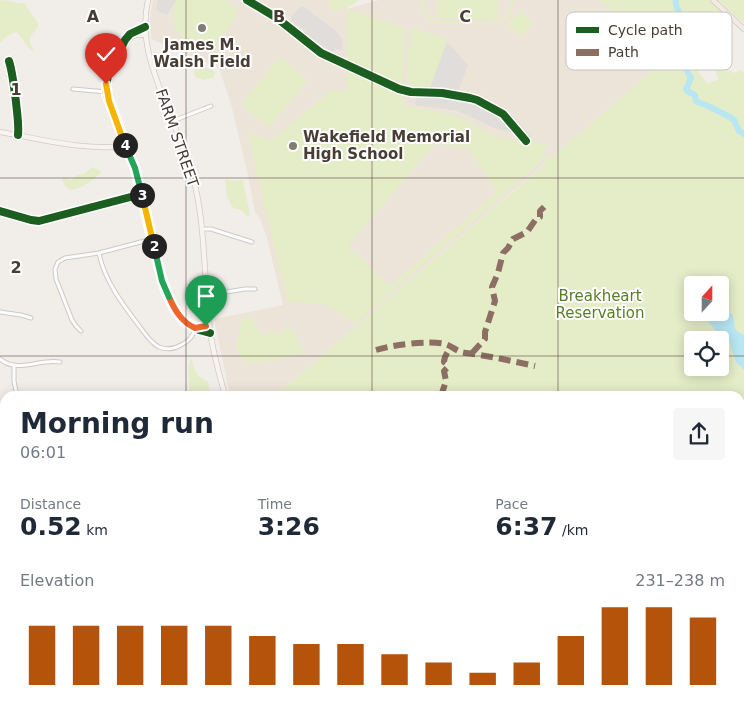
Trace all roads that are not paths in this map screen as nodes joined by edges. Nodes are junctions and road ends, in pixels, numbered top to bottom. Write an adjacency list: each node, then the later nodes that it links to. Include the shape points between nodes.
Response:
1 (148, 0): 6 (main road, FARM STREET)
2 (247, 0): 17 (street, via 277,18 321,53 400,90 477,100 503,114)
3 (713, 0): 4 (main road)
4 (726, 12)
5 (732, 17): 7 (main road)
6 (145, 27): 8 (main road, FARM STREET); 9 (main road, via 129,35)
7 (744, 28)
8 (145, 35): 9 (main road, via 133,36); 14 (main road, FARM STREET, via 153,69)
9 (124, 42): 12 (main road, via 109,72)
10 (9, 61): 16 (street)
11 (73, 89): 12 (street)
12 (107, 92): 18 (main road)
13 (211, 106): 14 (street)
14 (173, 121): 21 (main road, FARM STREET, via 193,180)
15 (0, 132): 16 (main road)
16 (18, 135): 18 (main road, via 84,147)
17 (526, 141)
18 (126, 146): 19 (street)
19 (142, 194): 20 (street, via 39,221); 22 (street)
20 (0, 212)
21 (201, 229): 23 (street); 26 (main road, FARM STREET)
22 (152, 239): 24 (street); 30 (street, via 169,299 180,317)
23 (252, 242)
24 (98, 253): 30 (street, via 116,294 156,345 168,349 181,346 192,338); 31 (street, via 65,258 54,271 72,320)
25 (255, 289): 26 (street)
26 (206, 296): 29 (main road, FARM STREET)
27 (0, 312): 28 (street)
28 (31, 318)
29 (209, 325): 30 (street); 32 (main road, FARM STREET)
30 (195, 328): 32 (street)
31 (81, 331)
32 (210, 333): 37 (main road, FARM STREET)
33 (0, 359): 35 (street)
34 (60, 362): 35 (street, via 51,360)
35 (14, 365): 36 (street)
36 (16, 391)
37 (224, 391)

